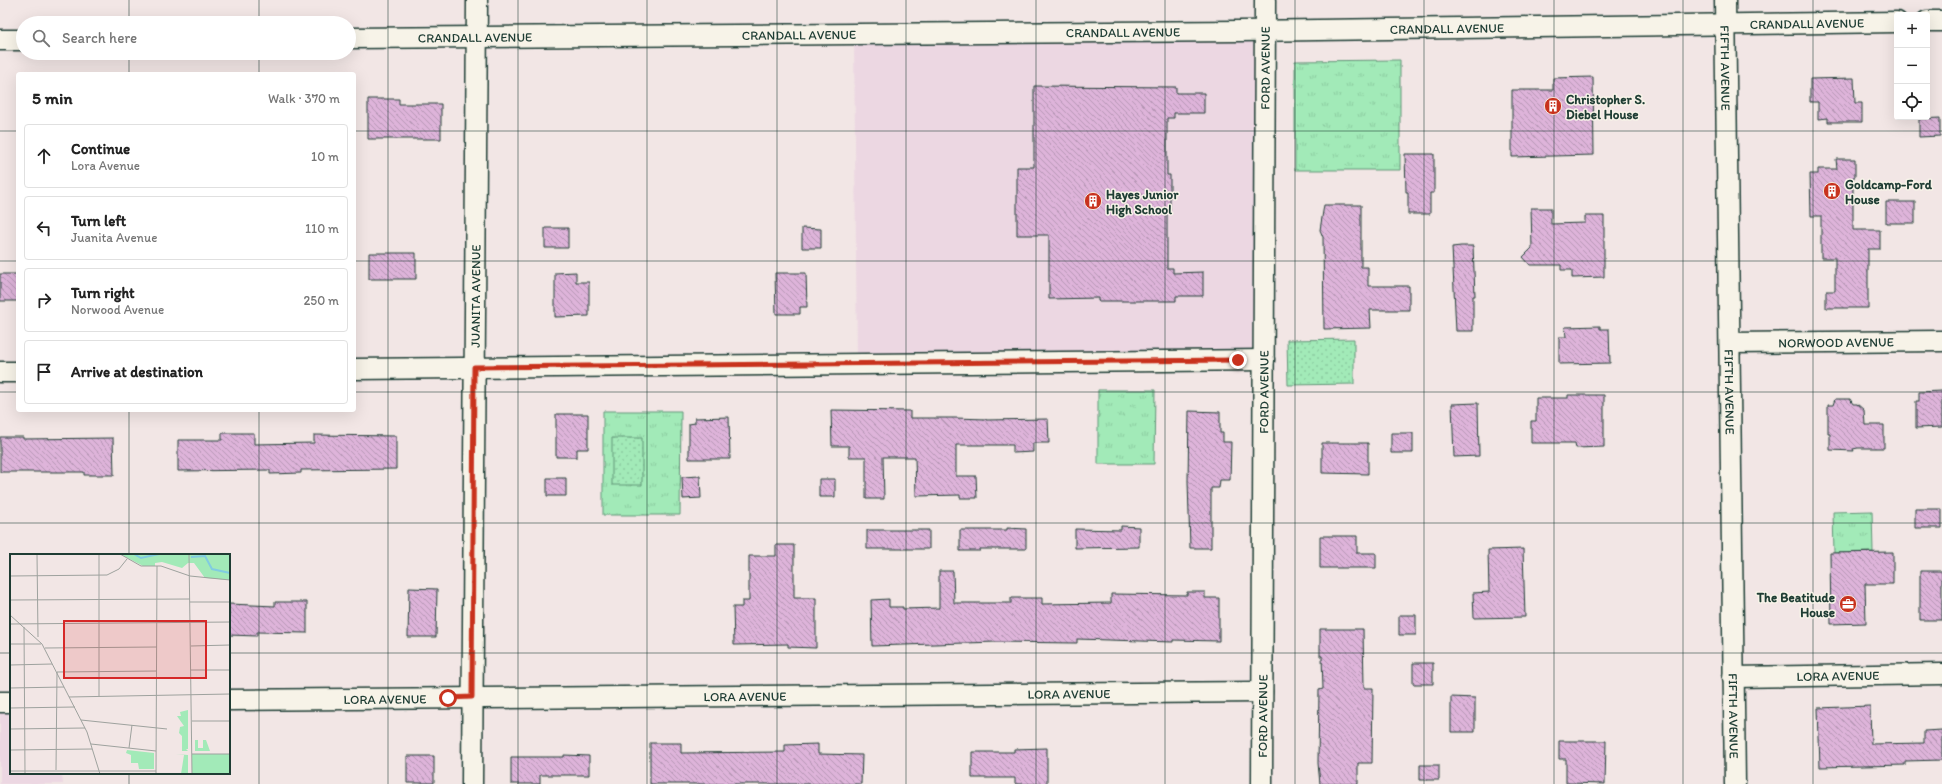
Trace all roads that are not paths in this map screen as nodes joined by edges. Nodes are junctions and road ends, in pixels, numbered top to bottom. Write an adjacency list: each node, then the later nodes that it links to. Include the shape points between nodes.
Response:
1 (477, 0): 9 (street, JUANITA AVENUE)
2 (1266, 0): 8 (street, FORD AVENUE)
3 (1725, 0): 7 (street, FIFTH AVENUE)
4 (1930, 21): 5 (street)
5 (1942, 21)
6 (1894, 22): 7 (street, CRANDALL AVENUE)
7 (1725, 24): 8 (street, CRANDALL AVENUE); 14 (street, FIFTH AVENUE)
8 (1266, 30): 9 (street, CRANDALL AVENUE); 15 (street, FORD AVENUE)
9 (477, 37): 10 (street, CRANDALL AVENUE); 16 (street, JUANITA AVENUE)
10 (356, 38)
11 (0, 40): 12 (street)
12 (16, 40)
13 (1942, 341): 14 (street, NORWOOD AVENUE)
14 (1730, 343): 21 (street, FIFTH AVENUE)
15 (1264, 360): 16 (street); 22 (street, FORD AVENUE)
16 (474, 367): 17 (street); 23 (street, JUANITA AVENUE)
17 (356, 369)
18 (0, 372): 19 (street)
19 (16, 372)
20 (1942, 674): 21 (street, LORA AVENUE)
21 (1733, 677): 27 (street, FIFTH AVENUE)
22 (1262, 692): 23 (street, LORA AVENUE); 26 (street, FORD AVENUE)
23 (472, 697): 24 (street, LORA AVENUE); 25 (street, JUANITA AVENUE)
24 (230, 700)
25 (472, 784)
26 (1262, 784)
27 (1735, 784)

